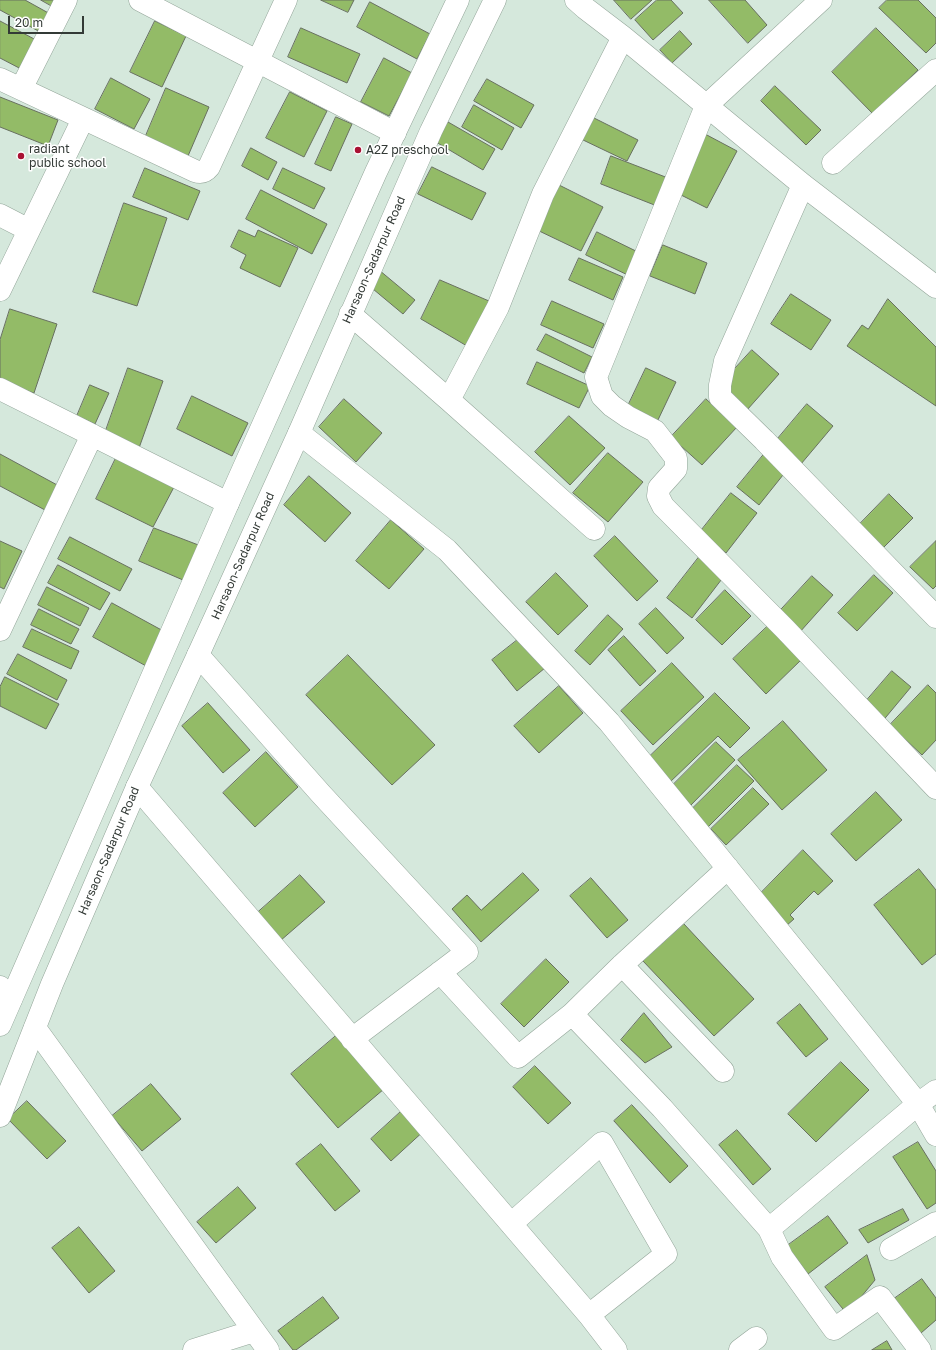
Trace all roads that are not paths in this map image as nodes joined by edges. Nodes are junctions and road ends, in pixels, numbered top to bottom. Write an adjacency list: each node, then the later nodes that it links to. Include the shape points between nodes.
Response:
1 (66, 0): 12 (street)
2 (140, 0): 9 (street)
3 (286, 0): 9 (street)
4 (458, 0): 15 (street)
5 (495, 0): 22 (street, Harsaon-Sadarpur Road, via 431,131)
6 (821, 0): 13 (street)
7 (585, 3): 8 (street)
8 (623, 37): 13 (street); 24 (street, via 543,194 498,307)
9 (258, 62): 14 (street, via 209,167 200,173); 15 (street)
10 (936, 70): 16 (street)
11 (0, 79): 12 (street)
12 (21, 89): 14 (street)
13 (706, 106): 17 (street); 32 (street, via 596,376 602,396 628,417 655,431 676,458 676,468 660,488 658,496 663,506)
14 (83, 119): 19 (street)
15 (395, 133): 27 (street)
16 (833, 163)
17 (802, 185): 20 (street); 29 (street, via 726,361 720,397)
18 (0, 216): 19 (street)
19 (29, 230): 21 (street)
20 (936, 287)
21 (0, 290)
22 (350, 314): 24 (street); 25 (street, Harsaon-Sadarpur Road)
23 (0, 389): 26 (street)
24 (449, 400): 28 (street)
25 (299, 433): 31 (street, Harsaon-Sadarpur Road); 34 (street, via 447,550 609,722)
26 (92, 435): 27 (street); 30 (street)
27 (228, 503): 37 (street)
28 (594, 530)
29 (936, 616)
30 (0, 630)
31 (198, 655): 33 (street, Harsaon-Sadarpur Road); 36 (street, via 466,952)
32 (933, 779)
33 (137, 787): 40 (street, Harsaon-Sadarpur Road); 41 (street)
34 (728, 868): 35 (street); 44 (street)
35 (622, 965): 38 (street); 42 (street)
36 (440, 972): 38 (street, via 518,1057); 41 (street)
37 (6, 993): 39 (street)
38 (572, 1014): 49 (street, via 662,1108)
39 (0, 1025)
40 (35, 1028): 45 (street, Harsaon-Sadarpur Road); 52 (street)
41 (352, 1039): 48 (street)
42 (723, 1071)
43 (936, 1091): 44 (street)
44 (918, 1104): 46 (street); 49 (street)
45 (0, 1116)
46 (936, 1135)
47 (936, 1223): 50 (street)
48 (511, 1224): 51 (street); 51 (street, via 602,1143 666,1254)
49 (769, 1229): 56 (street, via 782,1258 834,1329 880,1297)
50 (891, 1249)
51 (589, 1315): 55 (street)
52 (254, 1331): 53 (street); 54 (street)
53 (194, 1350)
54 (268, 1350)
55 (616, 1350)
56 (920, 1350)

